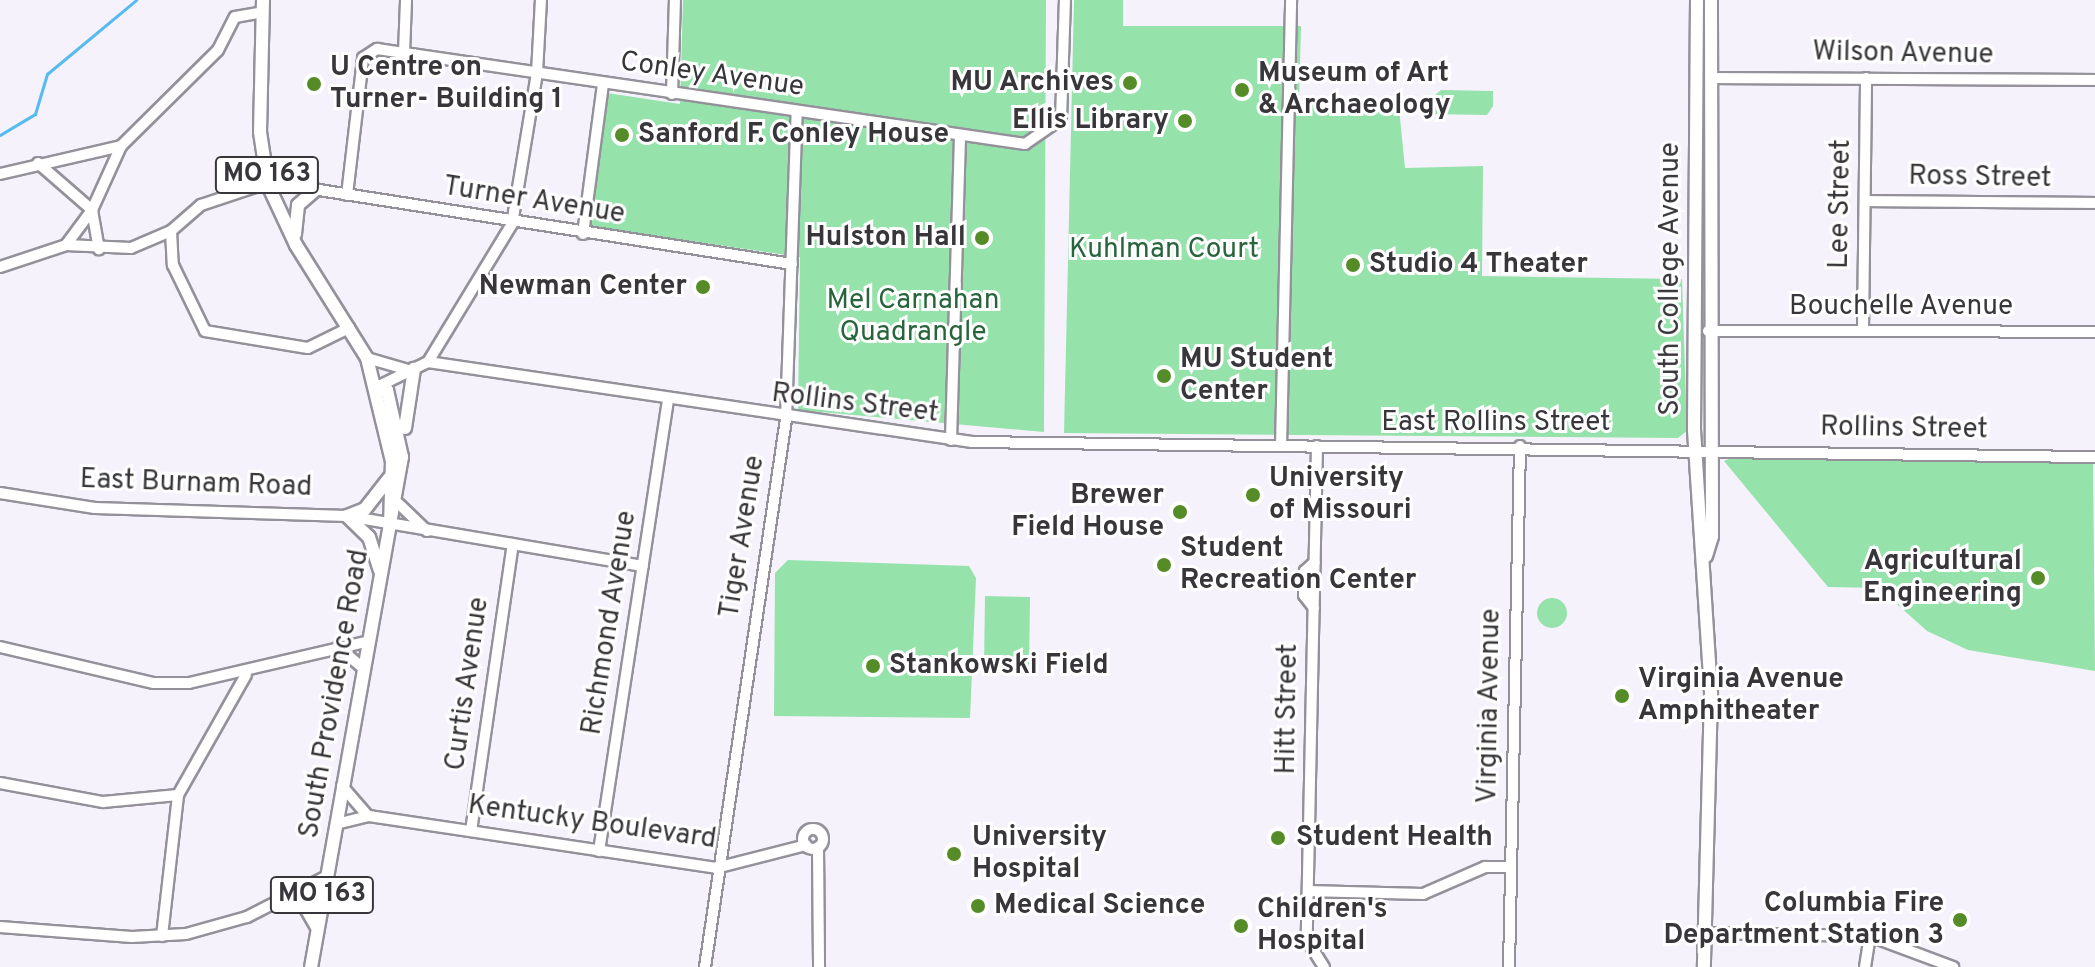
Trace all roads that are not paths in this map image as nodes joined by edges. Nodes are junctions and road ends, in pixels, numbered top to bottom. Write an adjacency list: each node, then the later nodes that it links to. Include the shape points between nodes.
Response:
1 (406, 0): 9 (street)
2 (541, 0): 10 (street)
3 (675, 0): 15 (street)
4 (1065, 0): 17 (street, Conley Avenue, via 1064,106 1040,140)
5 (1291, 0): 46 (street)
6 (1697, 0): 49 (main road, South College Avenue)
7 (1711, 0): 11 (main road, South College Avenue)
8 (262, 6): 18 (street, via 235,17 218,50); 21 (main road, South Providence Road / MO 163, via 260,132)
9 (404, 53): 10 (street, Conley Avenue); 23 (street, Conley Avenue, via 377,49 363,58)
10 (537, 73): 14 (street, Conley Avenue); 27 (street)
11 (1711, 78): 12 (street, Wilson Avenue); 37 (main road, South College Avenue)
12 (1866, 78): 13 (street, Wilson Avenue); 24 (street, Lee Street)
13 (2095, 80)
14 (603, 84): 15 (street, Conley Avenue); 29 (street)
15 (672, 94): 16 (street, Conley Avenue)
16 (797, 111): 17 (street, Conley Avenue); 33 (street, Tiger Avenue)
17 (960, 136): 45 (street)
18 (121, 146): 19 (street); 26 (street)
19 (38, 163): 20 (street); 26 (street)
20 (0, 174)
21 (268, 185): 22 (street, Turner Avenue); 28 (street, via 201,205); 31 (main road, South Providence Road / MO 163)
22 (315, 190): 23 (street, Turner Avenue); 31 (main road, via 298,205)
23 (347, 195): 27 (street, Turner Avenue)
24 (1865, 201): 25 (street, Ross Street); 36 (street, Lee Street)
25 (2095, 203)
26 (92, 210): 30 (street); 32 (street)
27 (512, 224): 29 (street, Turner Avenue); 40 (street)
28 (171, 231): 32 (street, via 131,248); 35 (street, via 173,265 205,331 308,348)
29 (583, 234): 33 (street, Turner Avenue)
30 (66, 245): 32 (street); 34 (street)
31 (296, 245): 35 (main road, South Providence Road / MO 163)
32 (99, 249)
33 (792, 264): 44 (street, Tiger Avenue)
34 (0, 267)
35 (349, 328): 39 (main road, South Providence Road / MO 163)
36 (1863, 330): 37 (street, Bouchelle Avenue); 38 (street, Bouchelle Avenue)
37 (1708, 331): 50 (main road, South College Avenue)
38 (2095, 332)
39 (367, 358): 41 (street); 42 (main road, South Providence Road / MO 163)
40 (428, 362): 41 (street); 43 (street, Rollins Street)
41 (414, 369): 42 (street); 52 (main road, via 402,408 409,459)
42 (379, 386): 52 (main road, South Providence Road / MO 163)
43 (668, 402): 44 (street, Rollins Street); 60 (street, Richmond Avenue)
44 (786, 419): 45 (street, Rollins Street); 77 (street, Tiger Avenue)
45 (951, 440): 46 (street, Rollins Street)
46 (1281, 446): 47 (street, East Rollins Street)
47 (1317, 446): 48 (street, East Rollins Street); 79 (street, Hitt Street)
48 (1520, 446): 49 (street, East Rollins Street); 76 (street, Virginia Avenue)
49 (1695, 450): 50 (street, East Rollins Street); 59 (main road, South College Avenue, via 1697,535)
50 (1711, 450): 51 (street, Rollins Street); 59 (main road, South College Avenue)
51 (2095, 457)
52 (396, 474): 54 (main road, South Providence Road / MO 163); 55 (main road, via 370,505); 56 (main road, South Providence Road / MO 163)
53 (0, 493): 55 (street, East Burnam Road, via 95,508)
54 (399, 504): 56 (main road, South Providence Road / MO 163); 57 (street)
55 (347, 516): 56 (street, East Burnam Road); 61 (main road, via 369,537)
56 (390, 524): 57 (street, East Burnam Road); 61 (main road, South Providence Road / MO 163)
57 (429, 533): 58 (street, East Burnam Road)
58 (513, 544): 60 (street, East Burnam Road); 72 (street, Curtis Avenue)
59 (1706, 556): 83 (main road, South College Avenue)
60 (643, 566): 75 (street, Richmond Avenue)
61 (381, 574): 62 (main road, South Providence Road / MO 163)
62 (369, 641): 64 (street); 65 (main road, South Providence Road / MO 163)
63 (0, 647): 66 (street, via 154,683)
64 (338, 647): 65 (street); 66 (street)
65 (364, 669): 68 (main road, South Providence Road / MO 163)
66 (246, 675): 69 (street)
67 (0, 783): 69 (street, via 103,802)
68 (342, 786): 70 (street); 71 (main road, South Providence Road / MO 163)
69 (178, 795): 84 (street)
70 (369, 816): 71 (street, Kentucky Boulevard); 72 (street, Kentucky Boulevard)
71 (336, 824): 78 (main road, South Providence Road / MO 163)
72 (471, 831): 75 (street, Kentucky Boulevard)
73 (806, 845): 74 (street); 74 (street, via 805,834 815,829 823,838); 77 (street, Kentucky Boulevard)
74 (818, 847): 88 (street)
75 (599, 851): 77 (street, Kentucky Boulevard)
76 (1511, 867): 79 (street, via 1485,867 1423,894); 90 (street, Virginia Avenue)
77 (716, 868): 87 (street, Tiger Avenue)
78 (325, 877): 80 (street); 82 (main road, South Providence Road / MO 163)
79 (1308, 891): 89 (street, Hitt Street, via 1308,947)
80 (287, 897): 82 (main road, via 303,903); 84 (street, via 226,924)
81 (0, 927): 84 (street)
82 (317, 928): 86 (main road, South Providence Road / MO 163)
83 (1705, 933): 85 (street); 91 (main road, South College Avenue)
84 (162, 936)
85 (1870, 936): 92 (street); 93 (street)
86 (311, 967)
87 (705, 967)
88 (819, 967)
89 (1324, 967)
90 (1509, 967)
91 (1704, 967)
92 (1865, 967)
93 (1953, 967)

